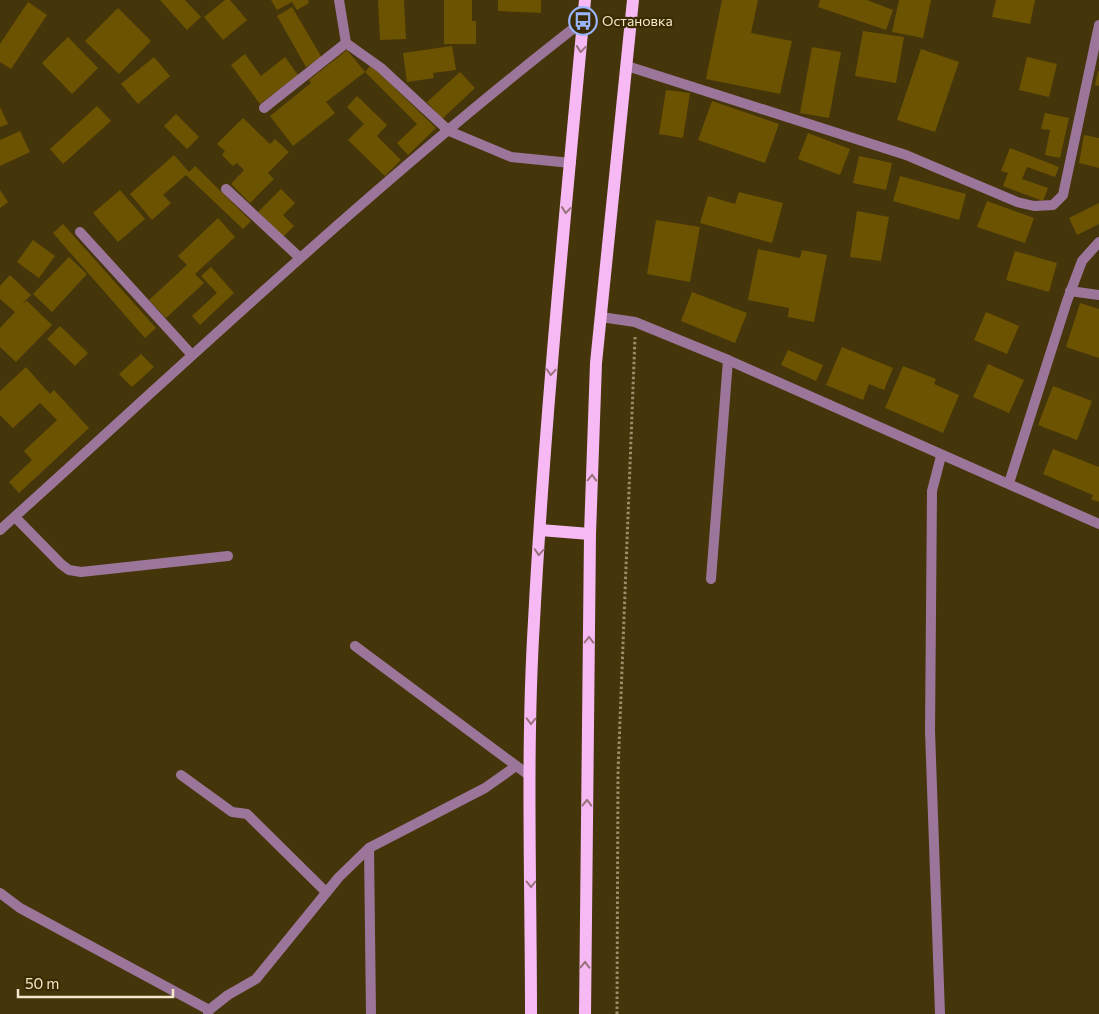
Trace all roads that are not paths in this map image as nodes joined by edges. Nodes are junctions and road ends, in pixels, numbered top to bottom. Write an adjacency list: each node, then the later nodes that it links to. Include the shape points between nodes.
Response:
1 (339, 0): 6 (street)
2 (585, 0): 4 (main road)
3 (633, 0): 7 (main road)
4 (583, 21): 9 (street, via 492,92); 10 (main road, one-way to 10)
5 (1099, 25): 7 (street, via 1062,195 1053,205 1034,206 1017,202 906,155)
6 (346, 43): 8 (street); 9 (street, via 380,68)
7 (627, 66): 17 (main road)
8 (264, 108)
9 (450, 131): 10 (street, via 511,157); 14 (street)
10 (571, 163): 25 (main road, one-way to 25, via 558,278)
11 (226, 189): 14 (street)
12 (80, 232): 18 (street)
13 (1099, 242): 15 (street, via 1082,261)
14 (299, 257): 18 (street)
15 (1070, 291): 16 (street); 21 (street)
16 (1099, 295)
17 (601, 317): 19 (street, via 635,322); 26 (main road, one-way to 17, via 596,363)
18 (192, 355): 22 (street)
19 (728, 360): 20 (street); 28 (street)
20 (941, 456): 21 (street); 40 (street, via 932,491 930,731)
21 (1008, 483): 23 (street)
22 (14, 517): 24 (street); 27 (street, via 69,570 80,572)
23 (1099, 524)
24 (0, 530)
25 (540, 530): 26 (main road); 32 (main road, one-way to 32, via 533,623)
26 (590, 534): 39 (main road, one-way to 26)
27 (228, 556)
28 (711, 579)
29 (355, 646): 30 (street)
30 (516, 766): 32 (street); 33 (street, via 485,788)
31 (181, 775): 34 (street, via 232,812 247,814)
32 (530, 776): 38 (main road, one-way to 38)
33 (369, 848): 34 (street); 37 (street)
34 (326, 892): 36 (street, via 256,979 228,995)
35 (0, 893): 36 (street, via 20,908)
36 (208, 1012)
37 (371, 1014)
38 (531, 1014)
39 (585, 1014)
40 (940, 1014)

